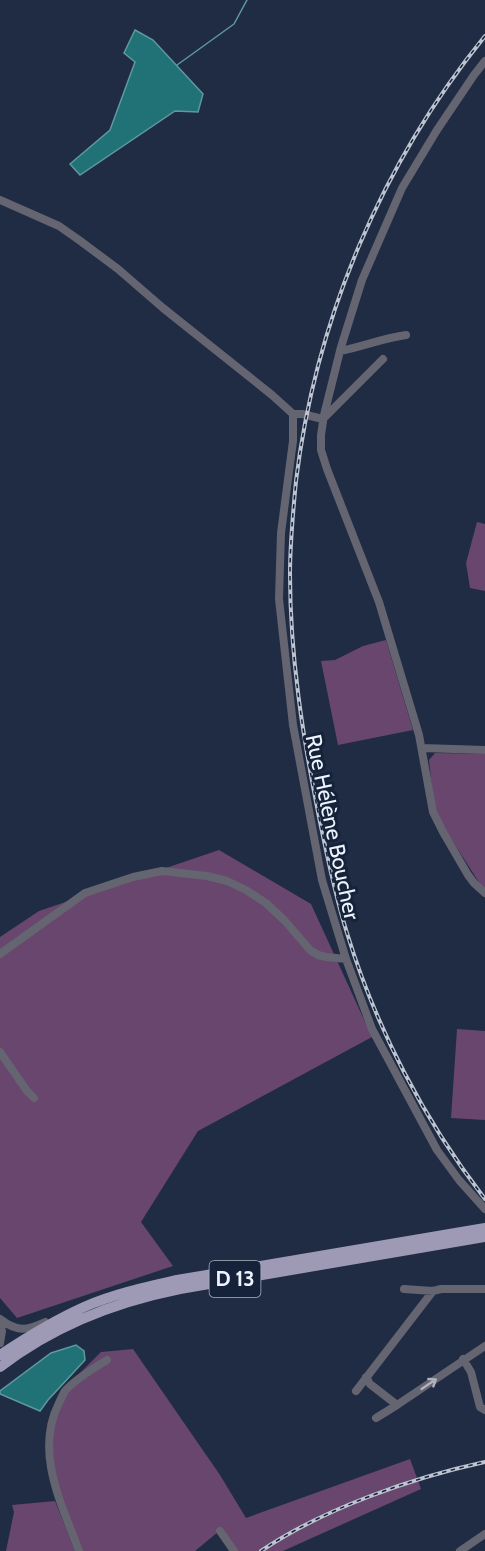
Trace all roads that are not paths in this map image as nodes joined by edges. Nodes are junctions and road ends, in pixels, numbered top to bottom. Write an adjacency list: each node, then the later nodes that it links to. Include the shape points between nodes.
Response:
1 (485, 61): 4 (street, via 402,188 362,280)
2 (0, 200): 6 (street, via 59,226 79,240)
3 (406, 335): 4 (street)
4 (340, 351): 7 (street)
5 (383, 359): 7 (street)
6 (293, 414): 7 (street); 12 (street, Rue Hélène Boucher, via 281,533 279,600 293,725 322,880)
7 (324, 419): 8 (street, via 321,450 379,602)
8 (422, 748): 9 (street); 10 (street, via 438,824 468,875)
9 (485, 750)
10 (485, 893)
11 (0, 954): 12 (street, via 86,893 162,871 227,881 266,903 310,950)
12 (346, 959): 15 (street, Rue Hélène Boucher, via 372,1029 426,1131 459,1180)
13 (0, 1052): 14 (street)
14 (34, 1098)
15 (485, 1209)
16 (485, 1228): 21 (main road, D 13, via 177,1280)
17 (485, 1237): 29 (main road, D 13, via 141,1298 71,1324)
18 (404, 1289): 20 (street)
19 (485, 1289): 20 (street)
20 (433, 1291): 30 (street)
21 (82, 1308): 22 (street, via 20,1329); 26 (main road, D 13)
22 (0, 1319)
23 (0, 1325): 24 (street)
24 (0, 1344)
25 (485, 1346): 27 (street)
26 (0, 1355)
27 (463, 1359): 32 (street, one-way to 27); 33 (street, via 471,1372 480,1407)
28 (106, 1360): 37 (street, via 65,1390 49,1432 51,1472)
29 (0, 1367)
30 (366, 1377): 31 (street); 32 (street)
31 (356, 1391)
32 (397, 1404): 34 (street)
33 (485, 1410)
34 (376, 1418)
35 (220, 1531): 38 (street)
36 (485, 1534): 39 (street)
37 (79, 1551)
38 (234, 1551)
39 (460, 1551)

